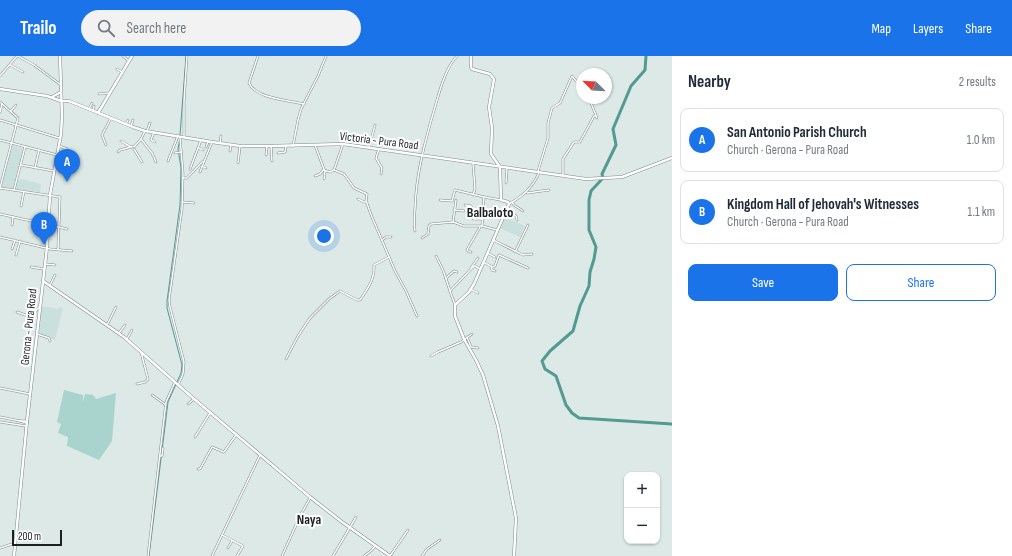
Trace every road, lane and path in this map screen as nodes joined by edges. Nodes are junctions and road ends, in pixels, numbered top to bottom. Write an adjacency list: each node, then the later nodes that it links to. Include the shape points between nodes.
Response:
1 (17, 56): 11 (street); 17 (street, via 34,65)
2 (60, 56): 17 (main road, Gerona - Pura Road)
3 (123, 56): 10 (street)
4 (132, 56): 10 (main road)
5 (187, 56): 50 (street)
6 (258, 56): 28 (street, via 250,86 272,98)
7 (326, 56): 28 (street)
8 (457, 56): 87 (street, via 442,86)
9 (471, 56): 100 (main road, via 472,70 490,74 494,79 489,106 492,128 491,154)
10 (129, 61): 14 (main road)
11 (10, 65): 13 (street); 15 (street)
12 (117, 69): 14 (street)
13 (23, 72)
14 (122, 72): 20 (main road)
15 (0, 76)
16 (576, 81): 107 (street, via 572,76 560,103 553,107)
17 (61, 86): 19 (main road, Gerona - Pura Road)
18 (0, 89): 22 (main road)
19 (61, 92): 22 (main road); 23 (main road, Gerona - Pura Road); 24 (main road)
20 (110, 93): 21 (street); 36 (main road, via 101,104)
21 (99, 94)
22 (52, 97): 23 (main road)
23 (61, 101): 24 (main road, Victoria - Pura Road); 51 (main road, Gerona - Pura Road)
24 (69, 101): 32 (main road, Victoria - Pura Road)
25 (0, 102): 27 (street)
26 (92, 103): 32 (street)
27 (2, 104): 34 (street); 35 (street)
28 (304, 104): 70 (street)
29 (591, 104): 110 (street, via 596,117 593,117 580,142 574,142 565,155)
30 (16, 105): 34 (street)
31 (94, 106): 33 (street)
32 (89, 109): 33 (main road, Victoria - Pura Road)
33 (93, 110): 36 (main road, Victoria - Pura Road)
34 (12, 111): 44 (street, via 18,117)
35 (0, 112)
36 (98, 113): 37 (main road, Victoria - Pura Road)
37 (110, 118): 42 (main road, Victoria - Pura Road); 61 (street, via 102,135)
38 (0, 120): 44 (street)
39 (128, 120): 42 (street)
40 (133, 120): 45 (street)
41 (150, 123): 46 (street)
42 (126, 124): 45 (main road, Victoria - Pura Road)
43 (375, 124): 75 (street)
44 (16, 126): 51 (street); 58 (street)
45 (131, 126): 46 (main road, Victoria - Pura Road)
46 (146, 131): 47 (main road, Victoria - Pura Road); 52 (street)
47 (154, 132): 48 (main road, Victoria - Pura Road); 56 (street, via 152,140)
48 (179, 136): 50 (main road, Victoria - Pura Road); 82 (street); 90 (street)
49 (221, 136): 59 (street)
50 (184, 137): 54 (main road, Victoria - Pura Road)
51 (60, 139): 64 (main road, Gerona - Pura Road)
52 (141, 139): 65 (street); 93 (street)
53 (0, 140): 58 (street)
54 (201, 140): 57 (main road, Victoria - Pura Road); 74 (street)
55 (121, 141): 72 (street)
56 (155, 142)
57 (210, 142): 59 (main road, Victoria - Pura Road); 73 (street); 89 (street)
58 (11, 143): 71 (street); 114 (street)
59 (220, 143): 62 (main road, Victoria - Pura Road)
60 (343, 144): 63 (main road, Victoria - Pura Road); 75 (main road, Victoria - Pura Road); 104 (street)
61 (106, 145)
62 (231, 145): 66 (main road, Victoria - Pura Road); 80 (street)
63 (315, 145): 70 (main road, Victoria - Pura Road); 103 (street)
64 (59, 146): 76 (street); 85 (main road, Gerona - Pura Road)
65 (135, 146): 72 (street); 92 (street, via 134,150)
66 (240, 146): 67 (main road, Victoria - Pura Road); 94 (street)
67 (267, 146): 68 (main road, Victoria - Pura Road); 86 (street)
68 (271, 146): 69 (main road, Victoria - Pura Road); 91 (street)
69 (286, 146): 70 (main road, Victoria - Pura Road); 84 (street, via 286,152)
70 (293, 146)
71 (25, 147): 78 (street); 96 (street)
72 (131, 147): 81 (street)
73 (206, 147)
74 (198, 148): 79 (street); 101 (street)
75 (369, 148): 77 (main road, Victoria - Pura Road)
76 (67, 149)
77 (379, 149): 87 (main road, Victoria - Pura Road); 108 (street, via 376,158 382,168)
78 (39, 150): 85 (street); 98 (street)
79 (204, 150)
80 (230, 151)
81 (118, 152)
82 (181, 152): 83 (street); 111 (street)
83 (175, 153)
84 (278, 153)
85 (57, 155): 105 (main road, Gerona - Pura Road)
86 (266, 155)
87 (421, 156): 95 (main road, Victoria - Pura Road); 150 (street, via 415,188)
88 (672, 158): 110 (main road, Victoria - Pura Road, via 622,177)
89 (204, 160): 97 (street); 111 (street, via 187,178)
90 (168, 161)
91 (272, 161)
92 (142, 162)
93 (156, 162)
94 (238, 163)
95 (473, 164): 100 (main road, Victoria - Pura Road); 120 (street)
96 (21, 165): 98 (street); 115 (street)
97 (202, 166): 99 (street); 106 (street)
98 (35, 168): 105 (street)
99 (206, 168)
100 (500, 168): 102 (main road, Victoria - Pura Road); 125 (main road)
101 (190, 169)
102 (507, 169): 107 (main road, Victoria - Pura Road); 113 (street)
103 (324, 170): 104 (street); 109 (street); 112 (street)
104 (334, 170): 127 (street, via 344,174 354,188 367,194)
105 (54, 171): 119 (main road, Gerona - Pura Road)
106 (200, 172)
107 (538, 173): 110 (main road, Victoria - Pura Road); 118 (street)
108 (381, 174)
109 (315, 176)
110 (563, 177)
111 (183, 178): 126 (street)
112 (324, 179)
113 (506, 183)
114 (0, 188): 115 (street)
115 (14, 190): 117 (street)
116 (549, 190): 118 (street)
117 (24, 191): 119 (street); 131 (street)
118 (527, 192): 129 (street)
119 (50, 195): 144 (main road, Gerona - Pura Road); 147 (street, via 61,198)
120 (473, 195): 121 (street); 123 (street, via 454,190 452,201)
121 (484, 197): 125 (street); 135 (street)
122 (358, 199): 127 (street)
123 (440, 200)
124 (456, 200): 132 (street)
125 (501, 200): 129 (main road)
126 (182, 202): 128 (street); 209 (street, via 169,300 184,362 183,374)
127 (367, 202): 155 (street)
128 (194, 203)
129 (511, 203): 133 (main road); 136 (street)
130 (465, 205): 135 (street, via 471,206 474,211)
131 (21, 206)
132 (454, 210): 134 (street); 142 (street)
133 (507, 210): 141 (street, via 516,216); 149 (main road)
134 (464, 211)
135 (483, 211): 140 (street)
136 (523, 211)
137 (0, 214): 138 (street)
138 (13, 217): 143 (street); 144 (street)
139 (473, 219): 140 (street)
140 (483, 219): 146 (street)
141 (517, 220)
142 (453, 222): 146 (street, via 464,226); 153 (street, via 431,224 428,234)
143 (12, 225)
144 (48, 225): 147 (street); 158 (main road, Gerona - Pura Road)
145 (528, 225): 163 (street)
146 (481, 226): 149 (street); 162 (street, via 467,250)
147 (59, 227): 148 (street); 160 (street)
148 (67, 229)
149 (497, 230): 156 (main road)
150 (415, 231)
151 (0, 237): 154 (street)
152 (391, 237): 155 (street)
153 (422, 238)
154 (15, 240): 157 (street); 159 (street)
155 (382, 240): 168 (street)
156 (493, 240): 163 (street); 164 (main road)
157 (20, 241): 158 (street); 166 (street)
158 (47, 248): 160 (street); 172 (main road, Gerona - Pura Road)
159 (12, 249)
160 (58, 249): 161 (street)
161 (72, 251)
162 (471, 252)
163 (515, 252): 165 (street)
164 (487, 254): 169 (street); 171 (main road)
165 (532, 254)
166 (16, 255)
167 (436, 256): 183 (street)
168 (389, 257): 193 (street); 206 (street, via 374,265 371,283 360,300 340,291 329,299 310,318)
169 (495, 257)
170 (478, 258): 179 (street)
171 (483, 262): 175 (street); 178 (main road)
172 (45, 264): 173 (street); 177 (main road, Gerona - Pura Road)
173 (56, 266)
174 (31, 267): 177 (street)
175 (492, 267): 176 (street, via 499,256); 180 (street)
176 (528, 268)
177 (44, 269): 184 (main road, Gerona - Pura Road)
178 (480, 269): 179 (street, via 474,266); 186 (main road)
179 (469, 271): 187 (street)
180 (495, 271)
181 (457, 272): 183 (street, via 454,271)
182 (55, 275): 185 (street)
183 (446, 278): 187 (street)
184 (43, 281): 185 (main road); 189 (main road, Gerona - Pura Road)
185 (50, 285): 194 (main road)
186 (470, 289): 188 (street); 190 (main road)
187 (450, 291): 190 (street)
188 (478, 293)
189 (41, 305): 192 (street, via 31,317); 198 (main road, Gerona - Pura Road)
190 (455, 305): 200 (main road, via 455,318)
191 (116, 307): 194 (street)
192 (17, 312)
193 (417, 316)
194 (106, 325): 197 (main road)
195 (125, 325): 197 (street)
196 (132, 330): 201 (street)
197 (119, 333): 201 (main road)
198 (37, 334): 202 (street, via 49,338); 211 (main road, Gerona - Pura Road)
199 (472, 334): 200 (street)
200 (466, 338): 203 (street, via 471,347); 205 (street); 248 (main road, via 483,375 498,426 516,518)
201 (127, 339): 204 (main road)
202 (50, 341)
203 (478, 348)
204 (140, 350): 207 (main road); 208 (street, via 148,379)
205 (431, 356)
206 (286, 359)
207 (175, 382): 209 (main road); 215 (street)
208 (138, 384)
209 (178, 384): 213 (main road)
210 (0, 388): 211 (street)
211 (30, 394): 219 (main road, Gerona - Pura Road)
212 (152, 395): 215 (street)
213 (194, 399): 214 (street); 216 (main road)
214 (188, 404)
215 (166, 405): 224 (street)
216 (210, 413): 220 (main road); 221 (street)
217 (0, 417): 219 (street)
218 (0, 422): 219 (street)
219 (27, 423): 233 (main road, Gerona - Pura Road)
220 (236, 435): 223 (main road); 225 (street, via 224,452 211,447 204,464)
221 (195, 437)
222 (163, 448): 224 (street)
223 (260, 455): 226 (main road); 230 (street)
224 (160, 456): 239 (street)
225 (198, 469)
226 (310, 497): 228 (main road); 242 (street)
227 (356, 517): 228 (street)
228 (350, 528): 234 (main road); 243 (street)
229 (408, 530): 246 (street)
230 (222, 535): 231 (street); 240 (street)
231 (232, 540): 236 (street); 241 (street, via 243,547)
232 (440, 540): 247 (street)
233 (15, 543): 235 (street); 238 (main road, Gerona - Pura Road)
234 (375, 546): 237 (main road); 244 (street)
235 (0, 548)
236 (228, 548)
237 (383, 551): 245 (street); 246 (main road)
238 (14, 556)
239 (148, 556)
240 (212, 556)
241 (237, 556)
242 (282, 556)
243 (333, 556)
244 (364, 556)
245 (384, 556)
246 (390, 556)
247 (422, 556)
248 (514, 556)

